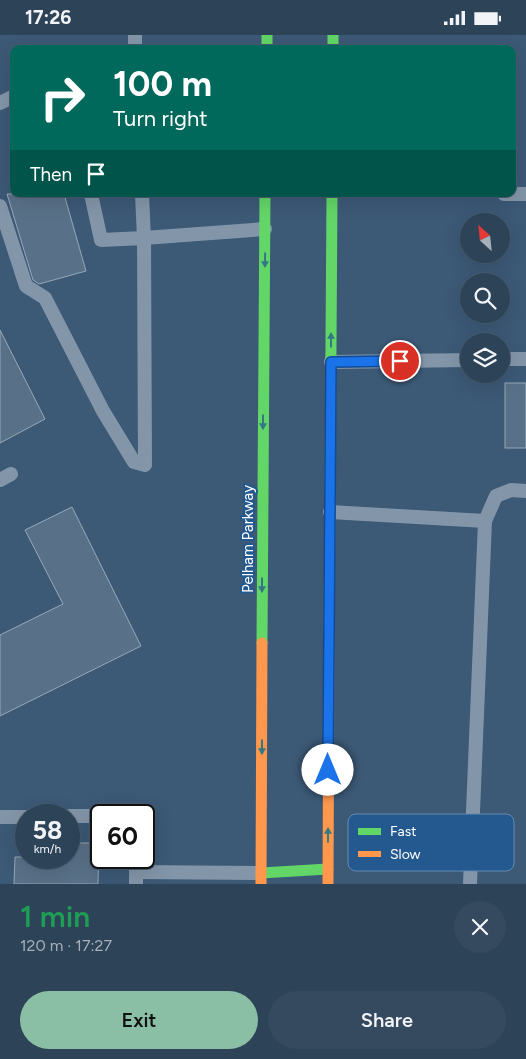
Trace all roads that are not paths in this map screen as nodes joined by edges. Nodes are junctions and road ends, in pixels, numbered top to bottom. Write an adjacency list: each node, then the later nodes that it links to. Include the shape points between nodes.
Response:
1 (92, 197): 7 (lane, via 101,240)
2 (142, 197): 7 (lane)
3 (265, 197): 6 (main road, Pelham Parkway)
4 (332, 197): 11 (main road, one-way to 4)
5 (0, 206): 7 (lane, via 26,286 46,298 103,411 134,462 145,465)
6 (265, 229): 7 (lane); 21 (main road, Pelham Parkway, one-way to 21)
7 (144, 238)
8 (510, 359): 9 (lane)
9 (526, 359)
10 (460, 360): 11 (lane)
11 (331, 362): 13 (main road)
12 (526, 491): 14 (lane, via 512,490 496,496)
13 (330, 512): 14 (lane); 18 (main road, one-way to 13)
14 (486, 521): 15 (lane)
15 (473, 814)
16 (0, 817): 17 (lane)
17 (15, 817)
18 (328, 869): 21 (main road); 22 (main road)
19 (471, 871): 23 (lane)
20 (137, 878): 21 (lane)
21 (261, 879)
22 (328, 884)
23 (470, 884)

